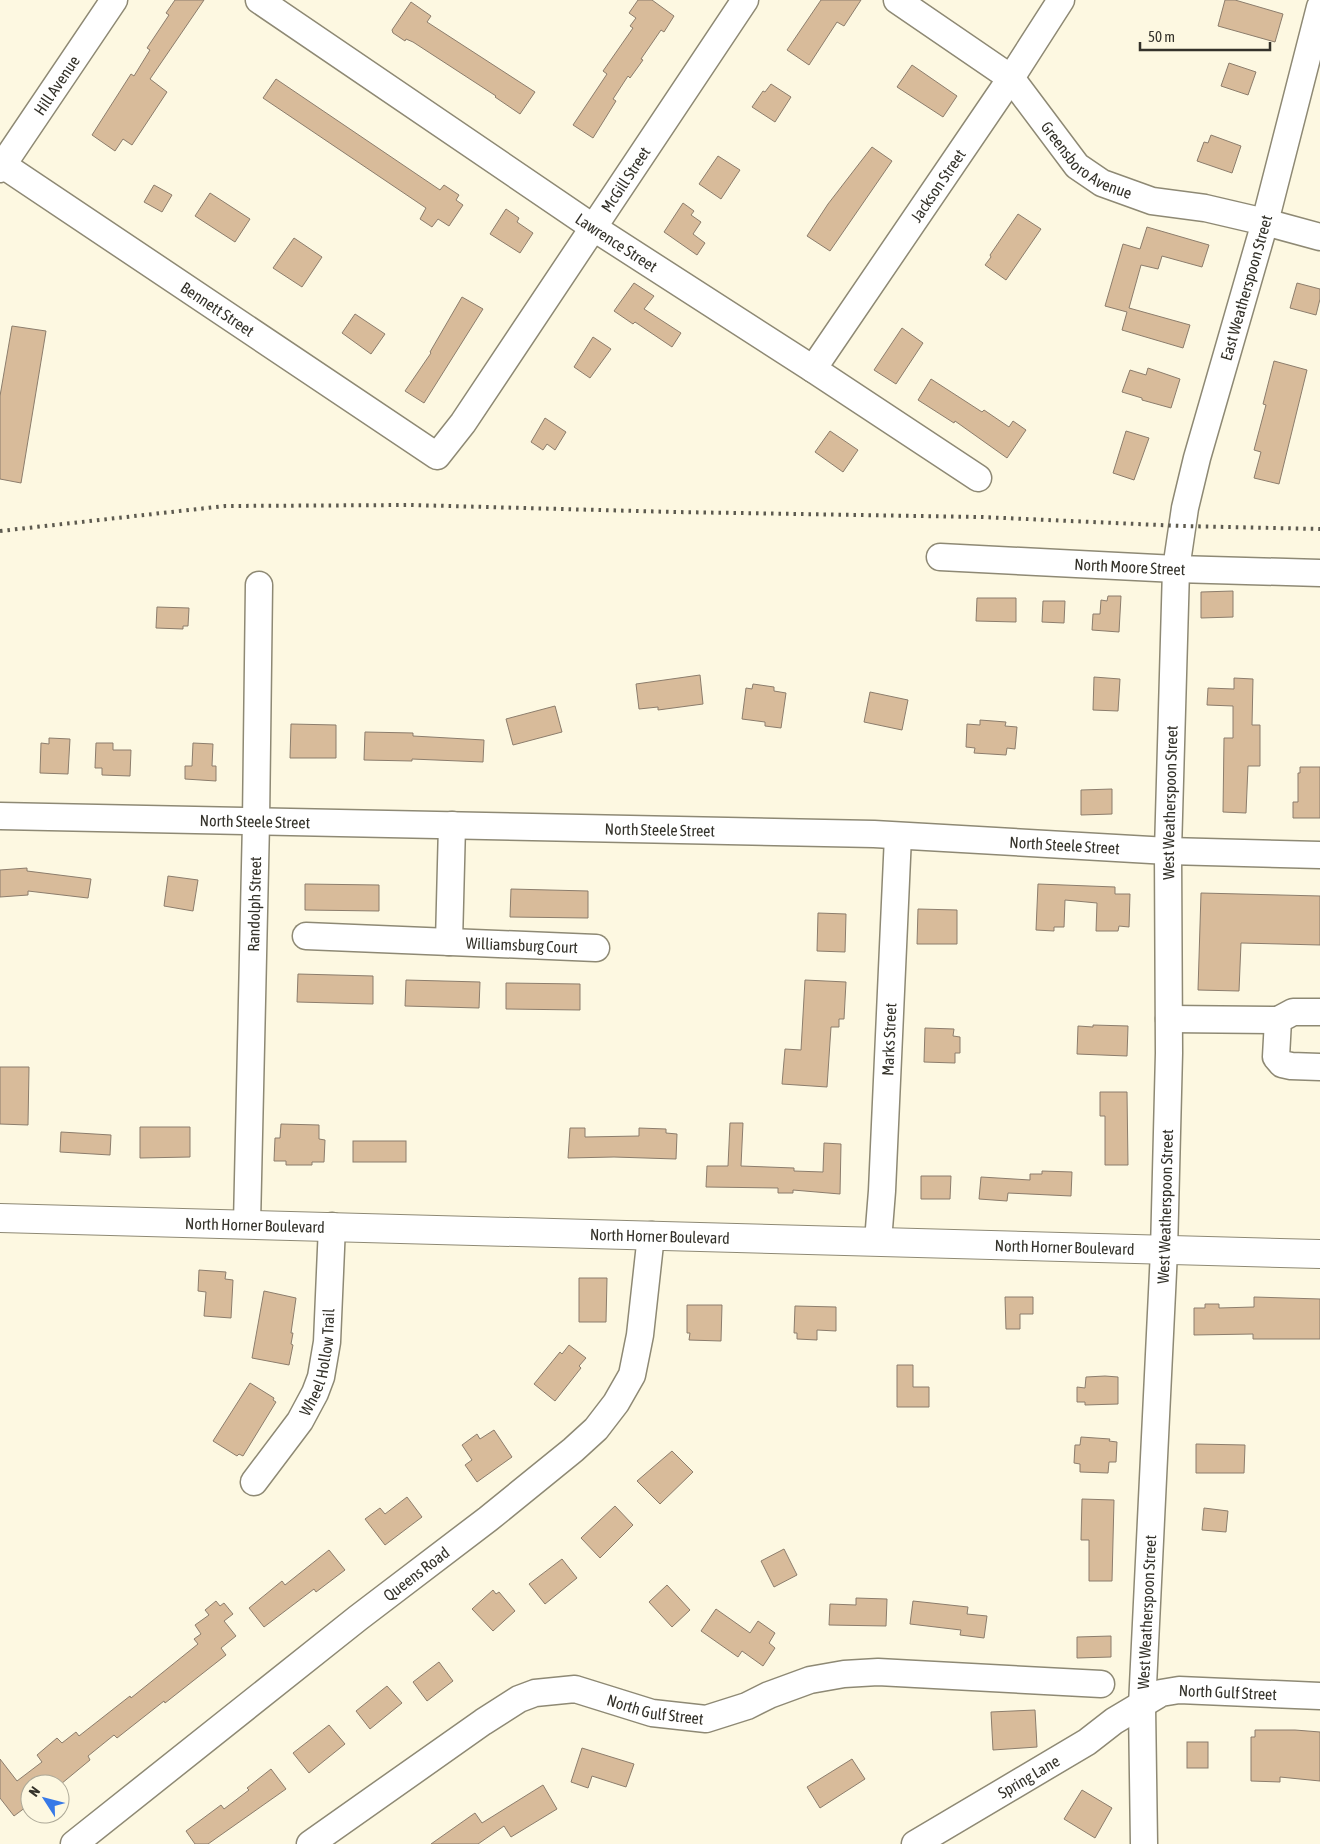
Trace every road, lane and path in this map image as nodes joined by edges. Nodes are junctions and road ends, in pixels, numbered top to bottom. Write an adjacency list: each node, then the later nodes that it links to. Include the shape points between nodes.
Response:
1 (114, 0): 8 (street, Hill Avenue)
2 (260, 0): 10 (street, Lawrence Street)
3 (745, 0): 10 (street, McGill Street)
4 (897, 0): 7 (street, Greensboro Avenue)
5 (1061, 0): 7 (street, Jackson Street)
6 (1320, 7): 9 (street, East Weatherspoon Street)
7 (1010, 78): 9 (street, Greensboro Avenue, via 1077,166 1102,183 1152,201 1205,208); 12 (street, Jackson Street)
8 (1, 165): 13 (street, Bennett Street)
9 (1264, 222): 11 (street, Greensboro Avenue); 16 (street, East Weatherspoon Street, via 1196,458)
10 (594, 228): 12 (street, Lawrence Street); 13 (street, McGill Street, via 463,423)
11 (1320, 237)
12 (813, 369): 14 (street, Lawrence Street)
13 (436, 456)
14 (978, 478)
15 (940, 557): 16 (street, North Moore Street)
16 (1176, 569): 17 (street, North Moore Street); 23 (street, West Weatherspoon Street)
17 (1320, 573)
18 (258, 585): 20 (street, Randolph Street)
19 (0, 816): 20 (street, North Steele Street)
20 (256, 822): 21 (street, North Steele Street); 33 (street, Randolph Street)
21 (452, 825): 22 (street, North Steele Street); 26 (street, Williamsburg Court)
22 (898, 836): 23 (street, North Steele Street); 36 (street, Marks Street)
23 (1168, 851): 24 (street, North Steele Street); 29 (street, West Weatherspoon Street)
24 (1320, 855)
25 (306, 936): 26 (street, Williamsburg Court)
26 (449, 942): 27 (street, Williamsburg Court)
27 (596, 948)
28 (1320, 1012): 30 (street, via 1293,1012)
29 (1168, 1019): 30 (street); 37 (street, West Weatherspoon Street)
30 (1278, 1020): 31 (street, via 1276,1057 1282,1064)
31 (1320, 1067)
32 (0, 1218): 33 (main road, North Horner Boulevard)
33 (247, 1224): 34 (main road, North Horner Boulevard)
34 (332, 1226): 35 (main road, North Horner Boulevard); 39 (street, Wheel Hollow Trail, via 327,1342 321,1377 300,1421)
35 (651, 1235): 36 (main road, North Horner Boulevard); 44 (street, Queens Road, via 640,1335 632,1374 596,1429 488,1519)
36 (878, 1241): 37 (main road, North Horner Boulevard)
37 (1164, 1251): 38 (main road, North Horner Boulevard); 42 (street, West Weatherspoon Street)
38 (1320, 1254)
39 (254, 1482)
40 (1101, 1684): 43 (street, North Gulf Street, via 878,1672 844,1674 810,1680 706,1719 652,1713 575,1689 535,1693 518,1699 483,1722)
41 (1320, 1696): 42 (street, North Gulf Street, via 1179,1690 1160,1693)
42 (1142, 1706): 45 (street, Spring Lane); 46 (street, West Weatherspoon Street)
43 (312, 1843)
44 (74, 1844)
45 (915, 1844)
46 (1144, 1844)

